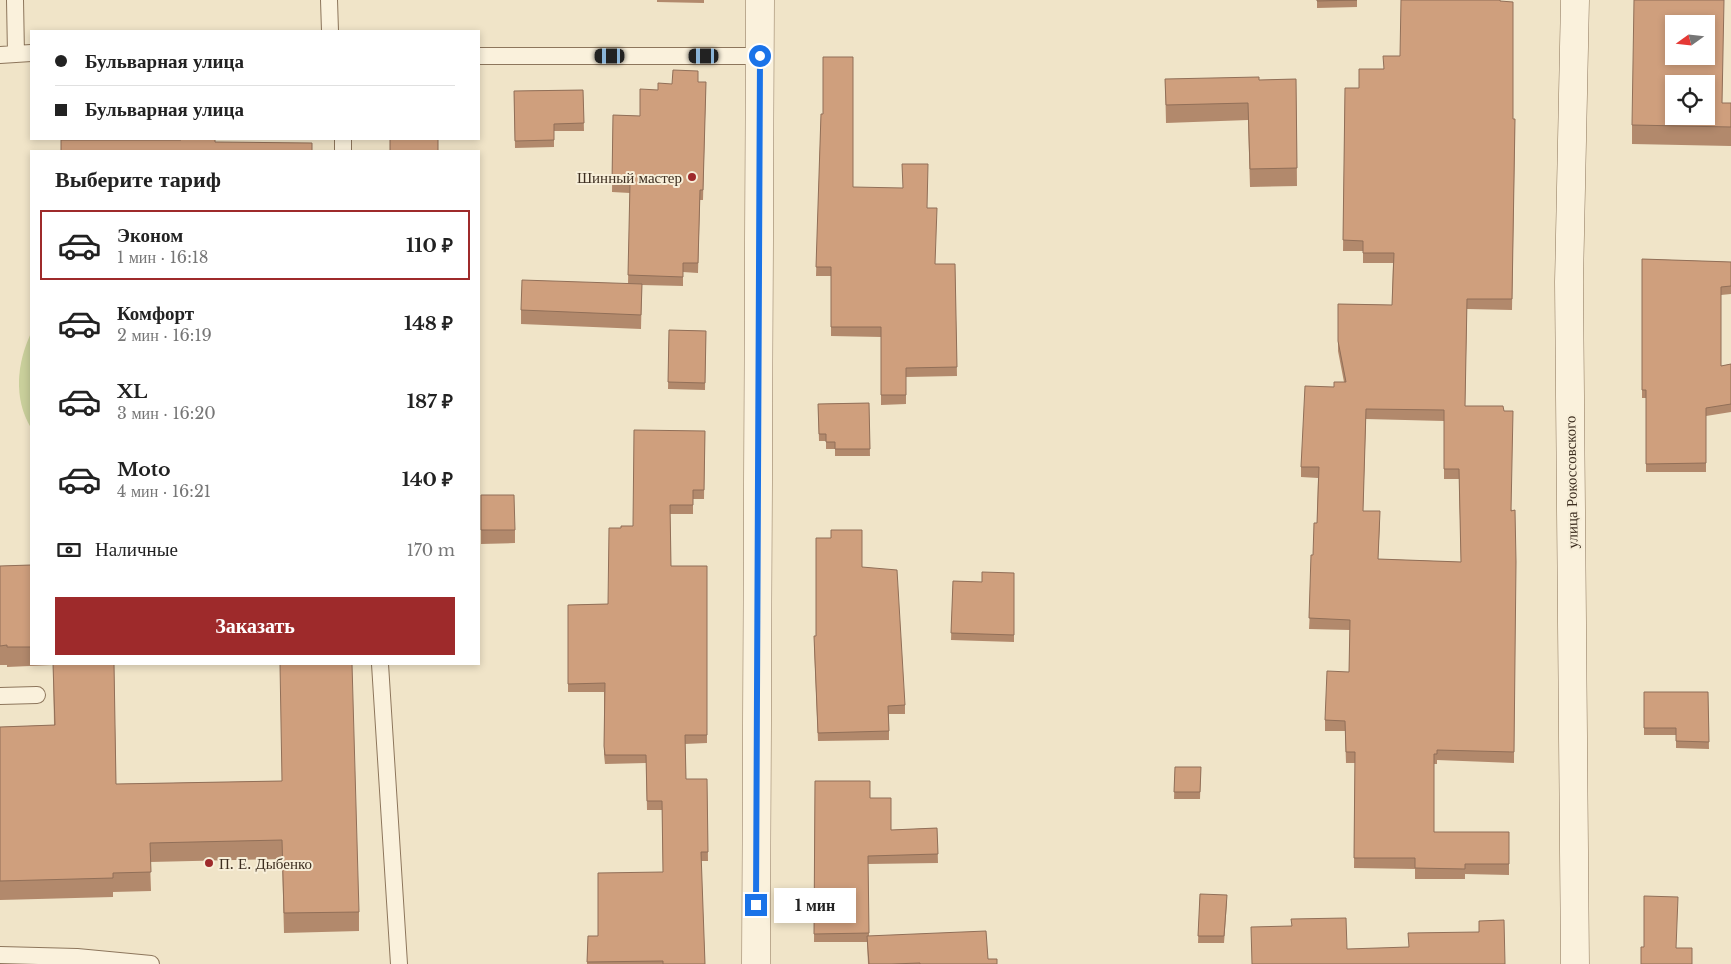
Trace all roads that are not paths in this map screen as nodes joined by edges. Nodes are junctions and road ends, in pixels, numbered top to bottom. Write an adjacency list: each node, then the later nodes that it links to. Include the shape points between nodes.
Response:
1 (16, 0): 6 (lane)
2 (329, 0): 5 (lane)
3 (760, 0): 8 (street)
4 (1575, 0): 16 (street, улица Рокоссовского, via 1569,282)
5 (330, 30)
6 (16, 54)
7 (480, 56): 8 (lane)
8 (760, 56): 15 (street)
9 (380, 665): 14 (lane)
10 (38, 695): 11 (lane)
11 (0, 696)
12 (0, 955): 13 (lane, via 77,957)
13 (151, 964)
14 (399, 964)
15 (756, 964)
16 (1575, 964)

